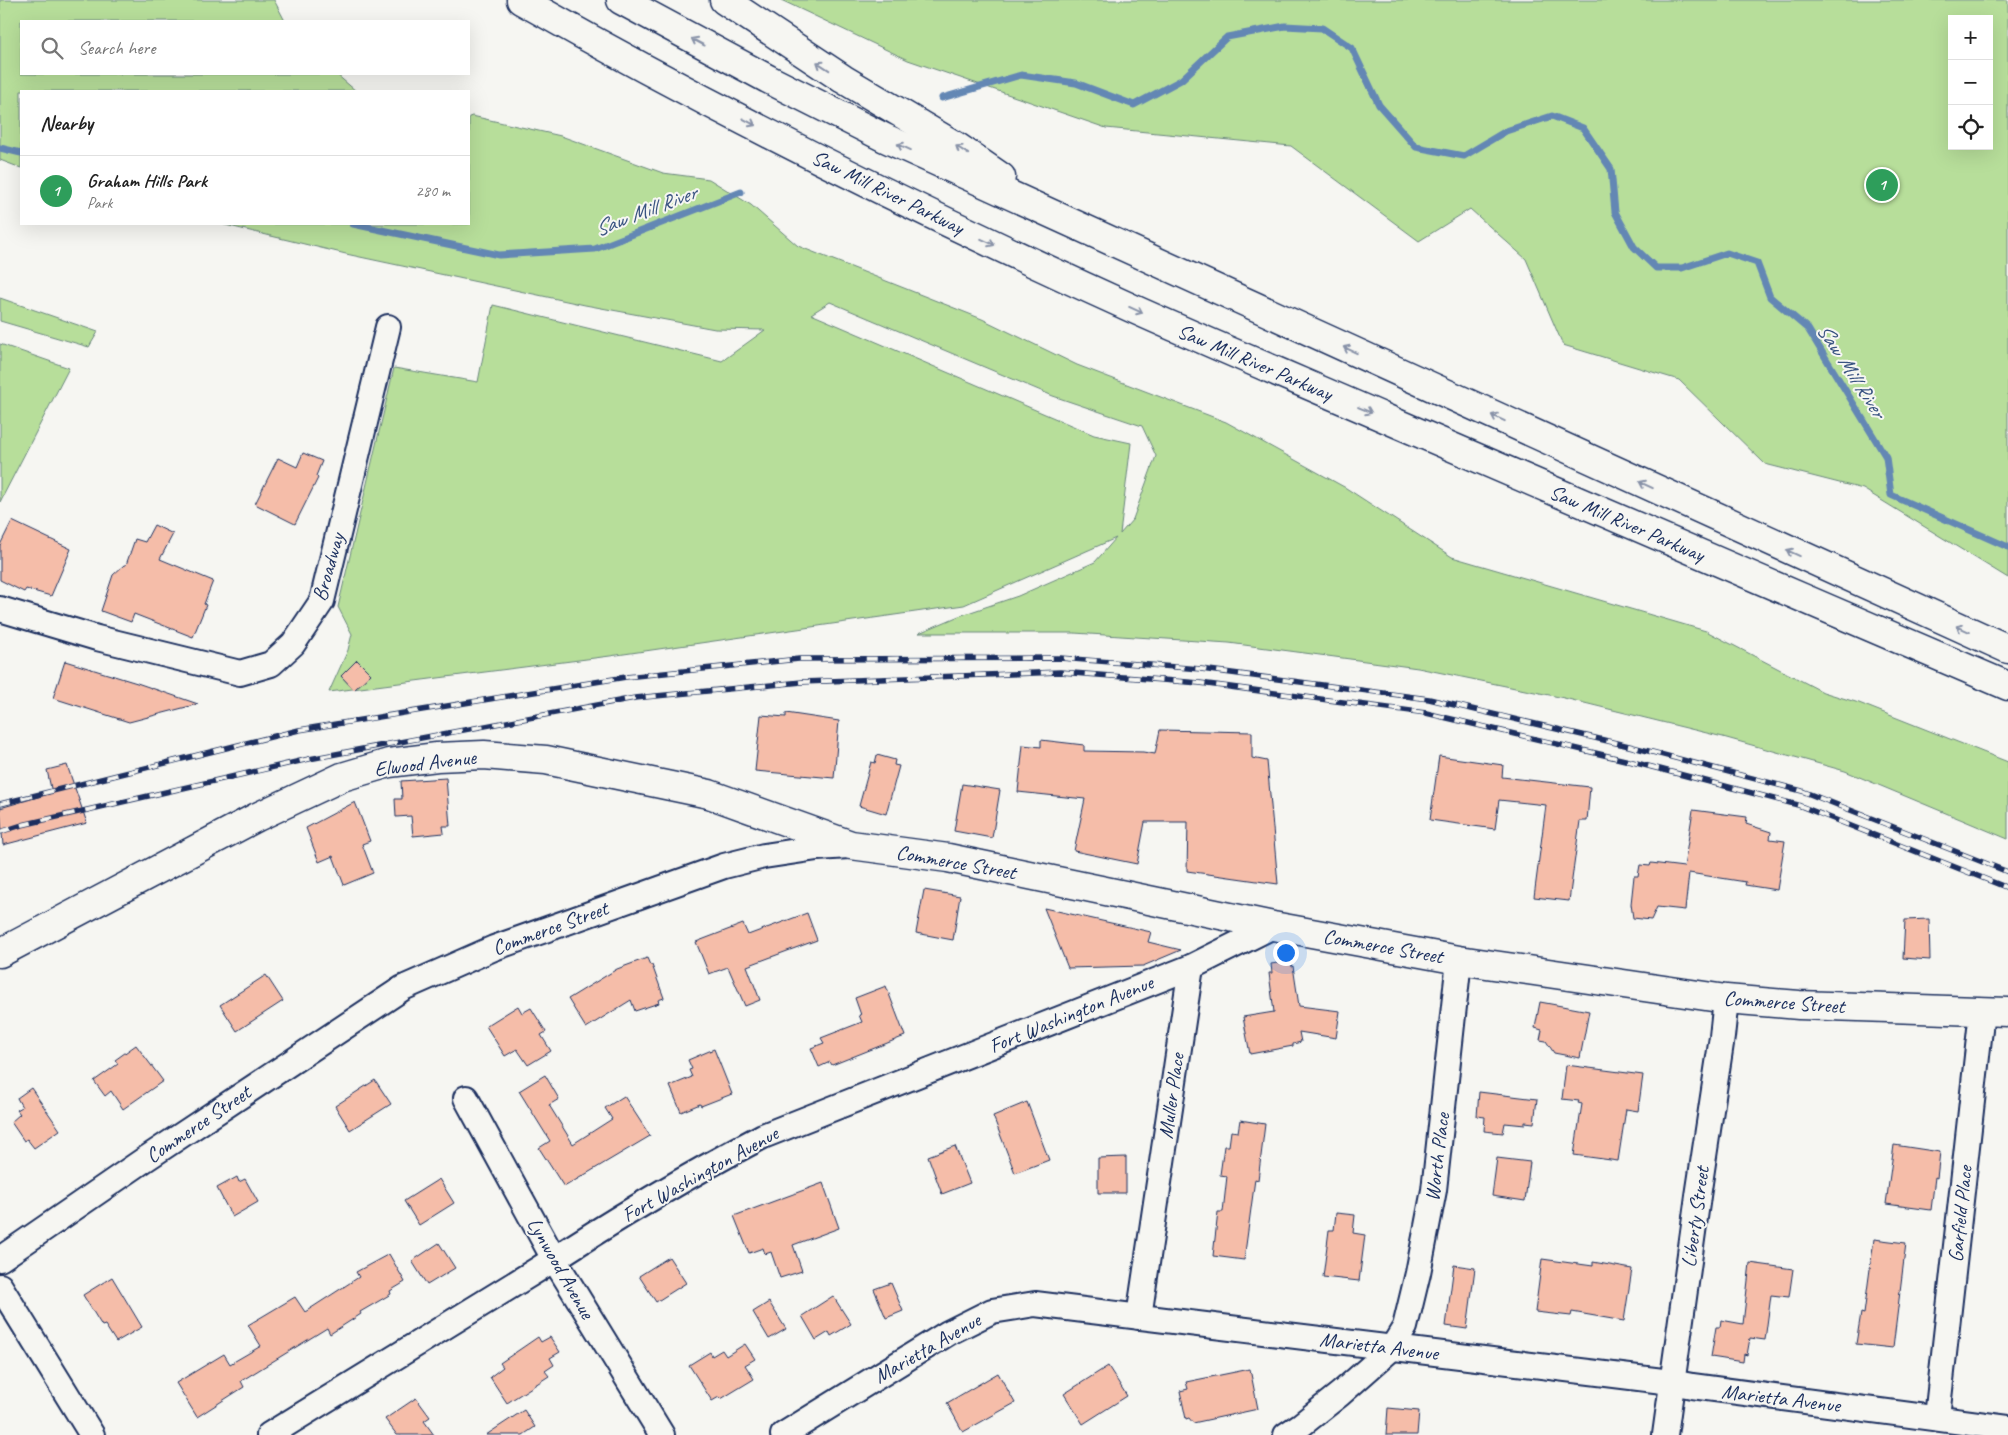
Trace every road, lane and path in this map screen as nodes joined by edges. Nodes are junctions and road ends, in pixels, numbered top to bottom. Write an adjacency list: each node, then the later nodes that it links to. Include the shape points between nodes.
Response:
1 (499, 0): 5 (main road)
2 (521, 0): 5 (main road, Saw Mill River Parkway)
3 (621, 0): 6 (main road, Saw Mill River Parkway, one-way to 3, via 885,138)
4 (724, 0): 6 (main road, one-way to 4, via 956,146 843,79)
5 (714, 104): 10 (main road, Saw Mill River Parkway, one-way to 10, via 976,236 1139,311)
6 (1060, 217): 9 (main road, Saw Mill River Parkway, one-way to 6)
7 (388, 327): 8 (street, Broadway, via 322,601 293,644 271,664 240,673 98,638)
8 (0, 609)
9 (2008, 649)
10 (2008, 686)
11 (851, 845): 12 (main road, Commerce Street, via 948,858); 13 (main road, Elwood Avenue, via 709,794 611,772 546,760 484,755 408,760 342,777 298,797); 19 (street, Commerce Street, via 764,856 724,866 494,948 403,988)
12 (1273, 926): 14 (main road, Commerce Street); 15 (street)
13 (0, 953)
14 (1459, 960): 16 (main road, Commerce Street); 23 (street, Worth Place, via 1434,1190 1405,1327)
15 (1191, 967): 20 (street, Fort Washington Avenue, via 763,1136); 22 (street, Muller Place)
16 (1726, 999): 17 (main road, Commerce Street, via 1799,1005); 24 (street, Liberty Street)
17 (1995, 1011): 25 (street, Garfield Place)
18 (466, 1098): 20 (street, Lynwood Avenue)
19 (0, 1258)
20 (554, 1259): 28 (street, Fort Washington Avenue); 29 (street, Lynwood Avenue)
21 (0, 1286): 27 (street)
22 (1139, 1317): 23 (street, Marietta Avenue); 30 (street, Marietta Avenue, via 1035,1304 992,1311 948,1333)
23 (1392, 1348): 24 (street, Marietta Avenue); 31 (street, Worth Place, via 1340,1394)
24 (1671, 1382): 25 (street, Marietta Avenue); 32 (street, Liberty Street)
25 (1937, 1418): 26 (street, Marietta Avenue)
26 (2008, 1428)
27 (92, 1435)
28 (269, 1435)
29 (662, 1435)
30 (783, 1435)
31 (1286, 1435)
32 (1665, 1435)

